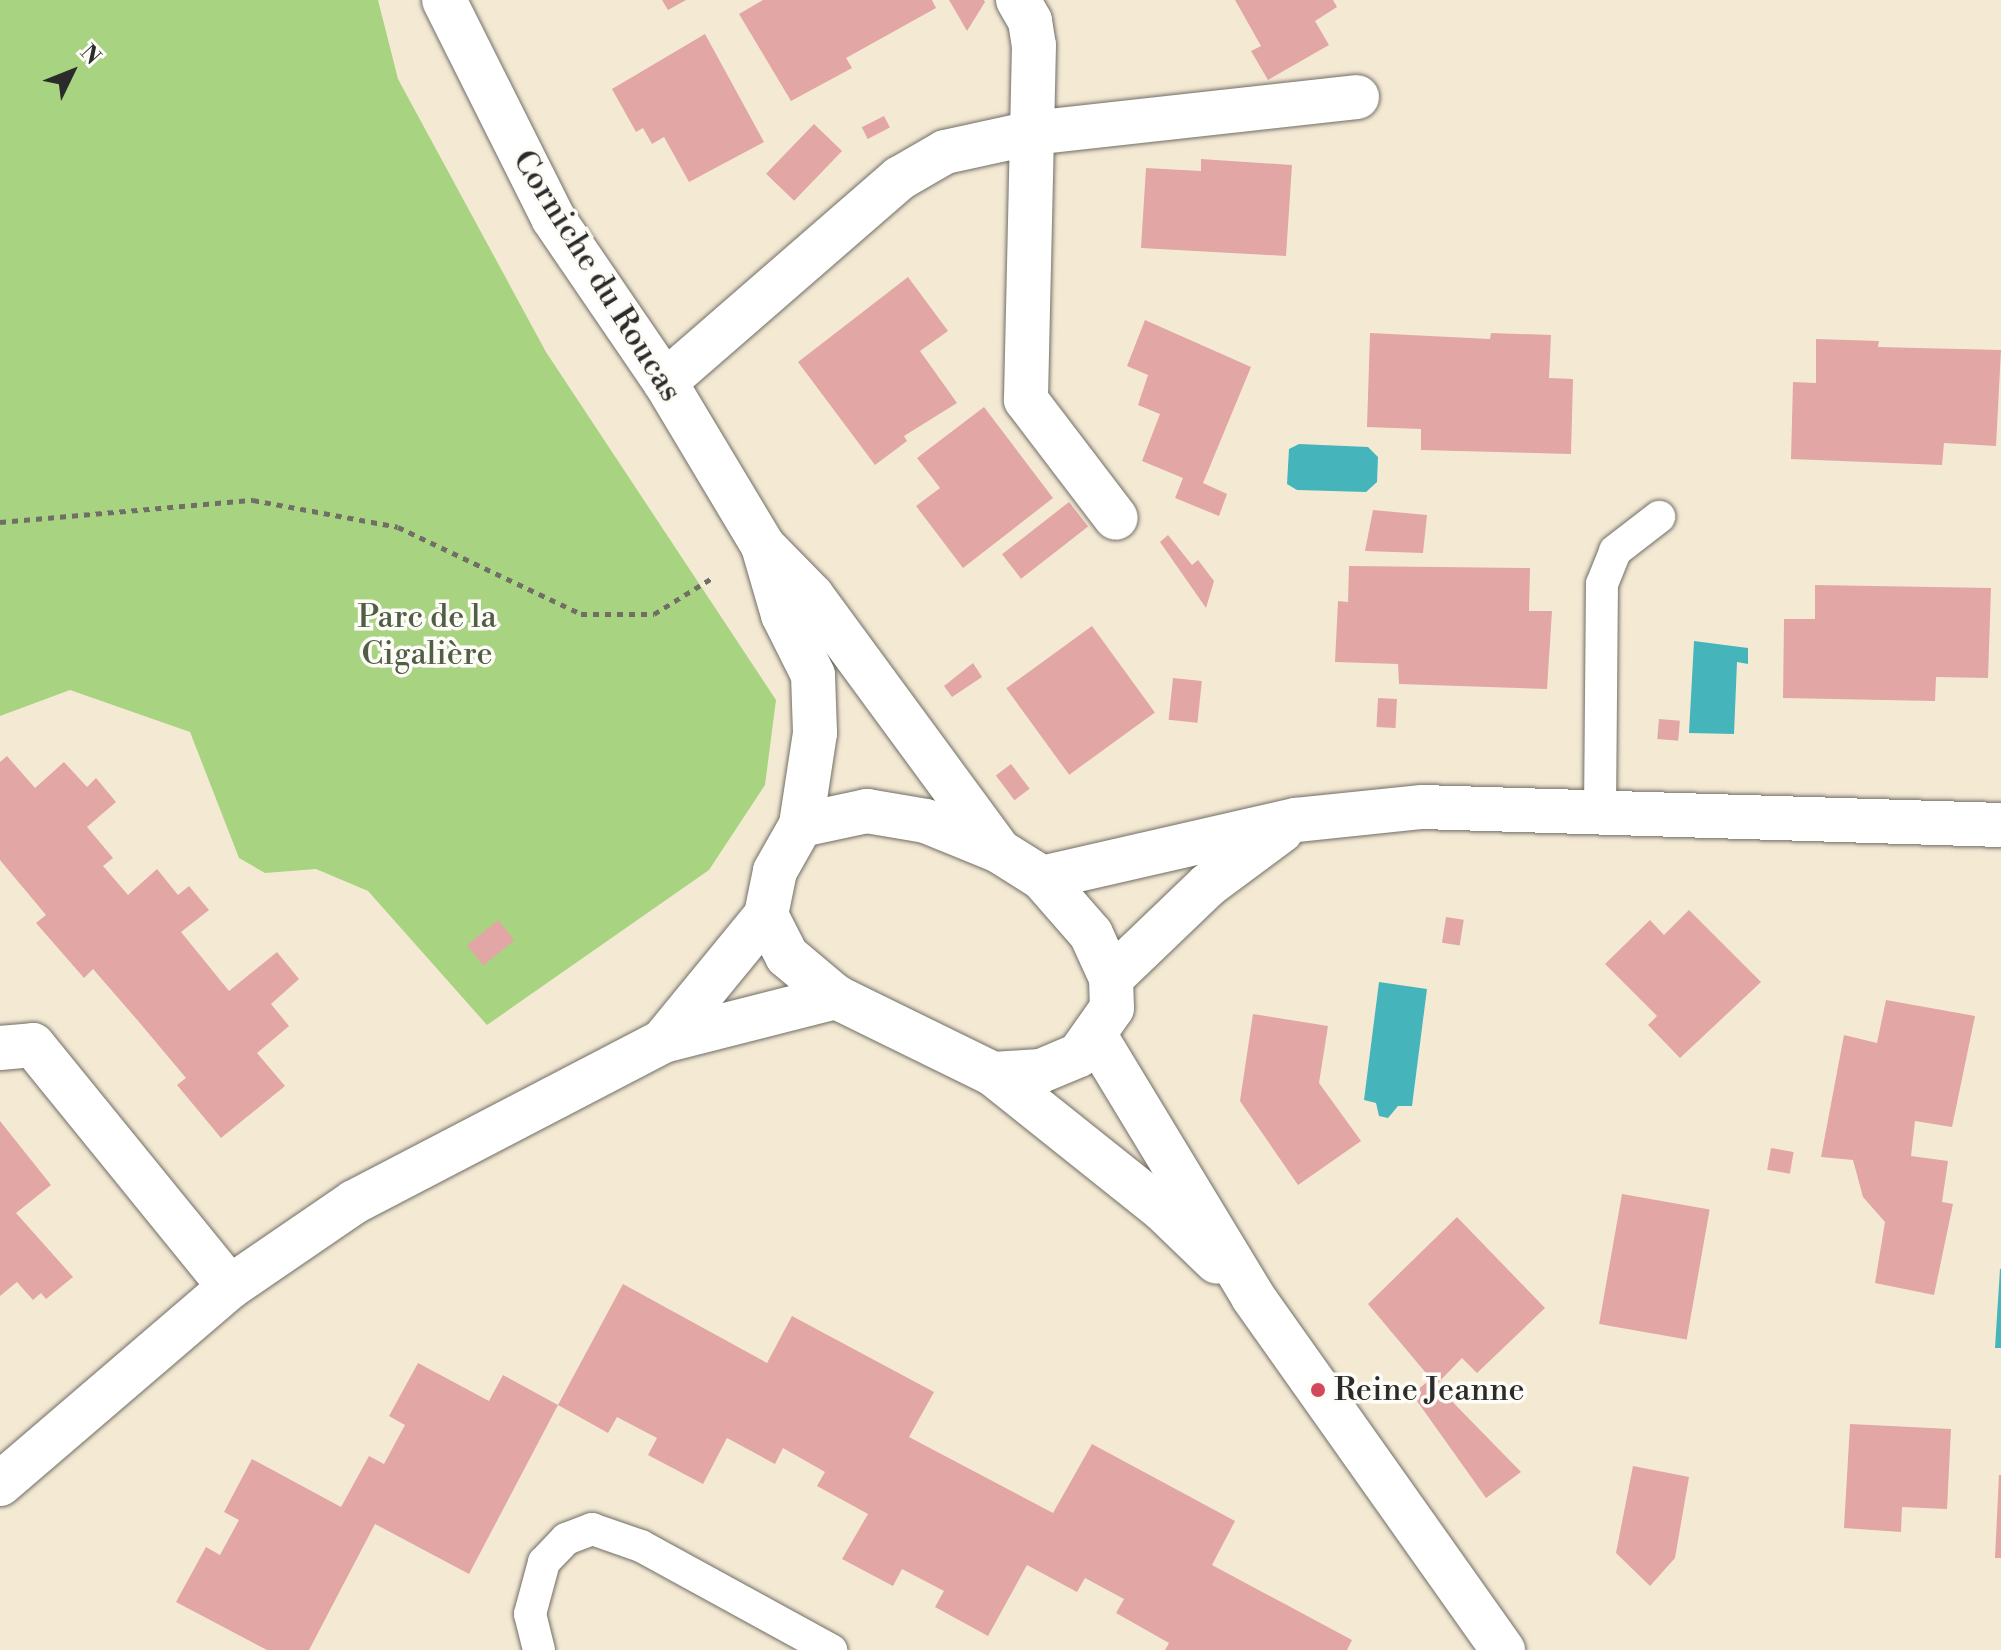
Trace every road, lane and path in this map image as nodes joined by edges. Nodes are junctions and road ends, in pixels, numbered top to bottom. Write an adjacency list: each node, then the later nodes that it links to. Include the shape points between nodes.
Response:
1 (444, 0): 5 (street, Corniche du Roucas, via 553,218)
2 (1018, 0): 4 (street, via 1030,21 1034,45)
3 (1357, 97): 4 (street)
4 (1032, 133): 5 (street, via 945,152 920,164); 7 (street, via 1026,400)
5 (665, 382): 9 (street, Corniche du Roucas)
6 (1659, 517): 10 (lane, via 1615,551 1602,584)
7 (1116, 518)
8 (0, 522): 9 (path, via 253,500 398,527 581,614 654,614)
9 (763, 546): 12 (street, Corniche du Roucas, via 783,615 813,675 815,733); 14 (street, Corniche du Roucas, via 812,596)
10 (1600, 811): 11 (street, via 1422,807); 13 (street)
11 (1296, 820): 15 (street); 17 (street, via 1208,885)
12 (801, 825): 14 (street, via 867,811 926,821); 16 (street, via 775,871)
13 (2001, 825)
14 (999, 851): 15 (street)
15 (1042, 878): 17 (street, via 1091,934)
16 (766, 915): 18 (street, via 787,956); 20 (street)
17 (1111, 978): 19 (street, via 1112,1008)
18 (836, 997): 20 (street); 22 (street)
19 (1094, 1034): 22 (street, via 1079,1055 1041,1071); 24 (street)
20 (663, 1041): 23 (street, via 354,1202)
21 (0, 1048): 23 (street, via 33,1045)
22 (993, 1074): 24 (street, via 1162,1209)
23 (230, 1287): 25 (street)
24 (1253, 1297): 28 (street)
25 (0, 1484)
26 (539, 1650): 27 (lane, via 530,1614 544,1562 566,1539 592,1529 641,1546)
27 (831, 1650)
28 (1503, 1650)

